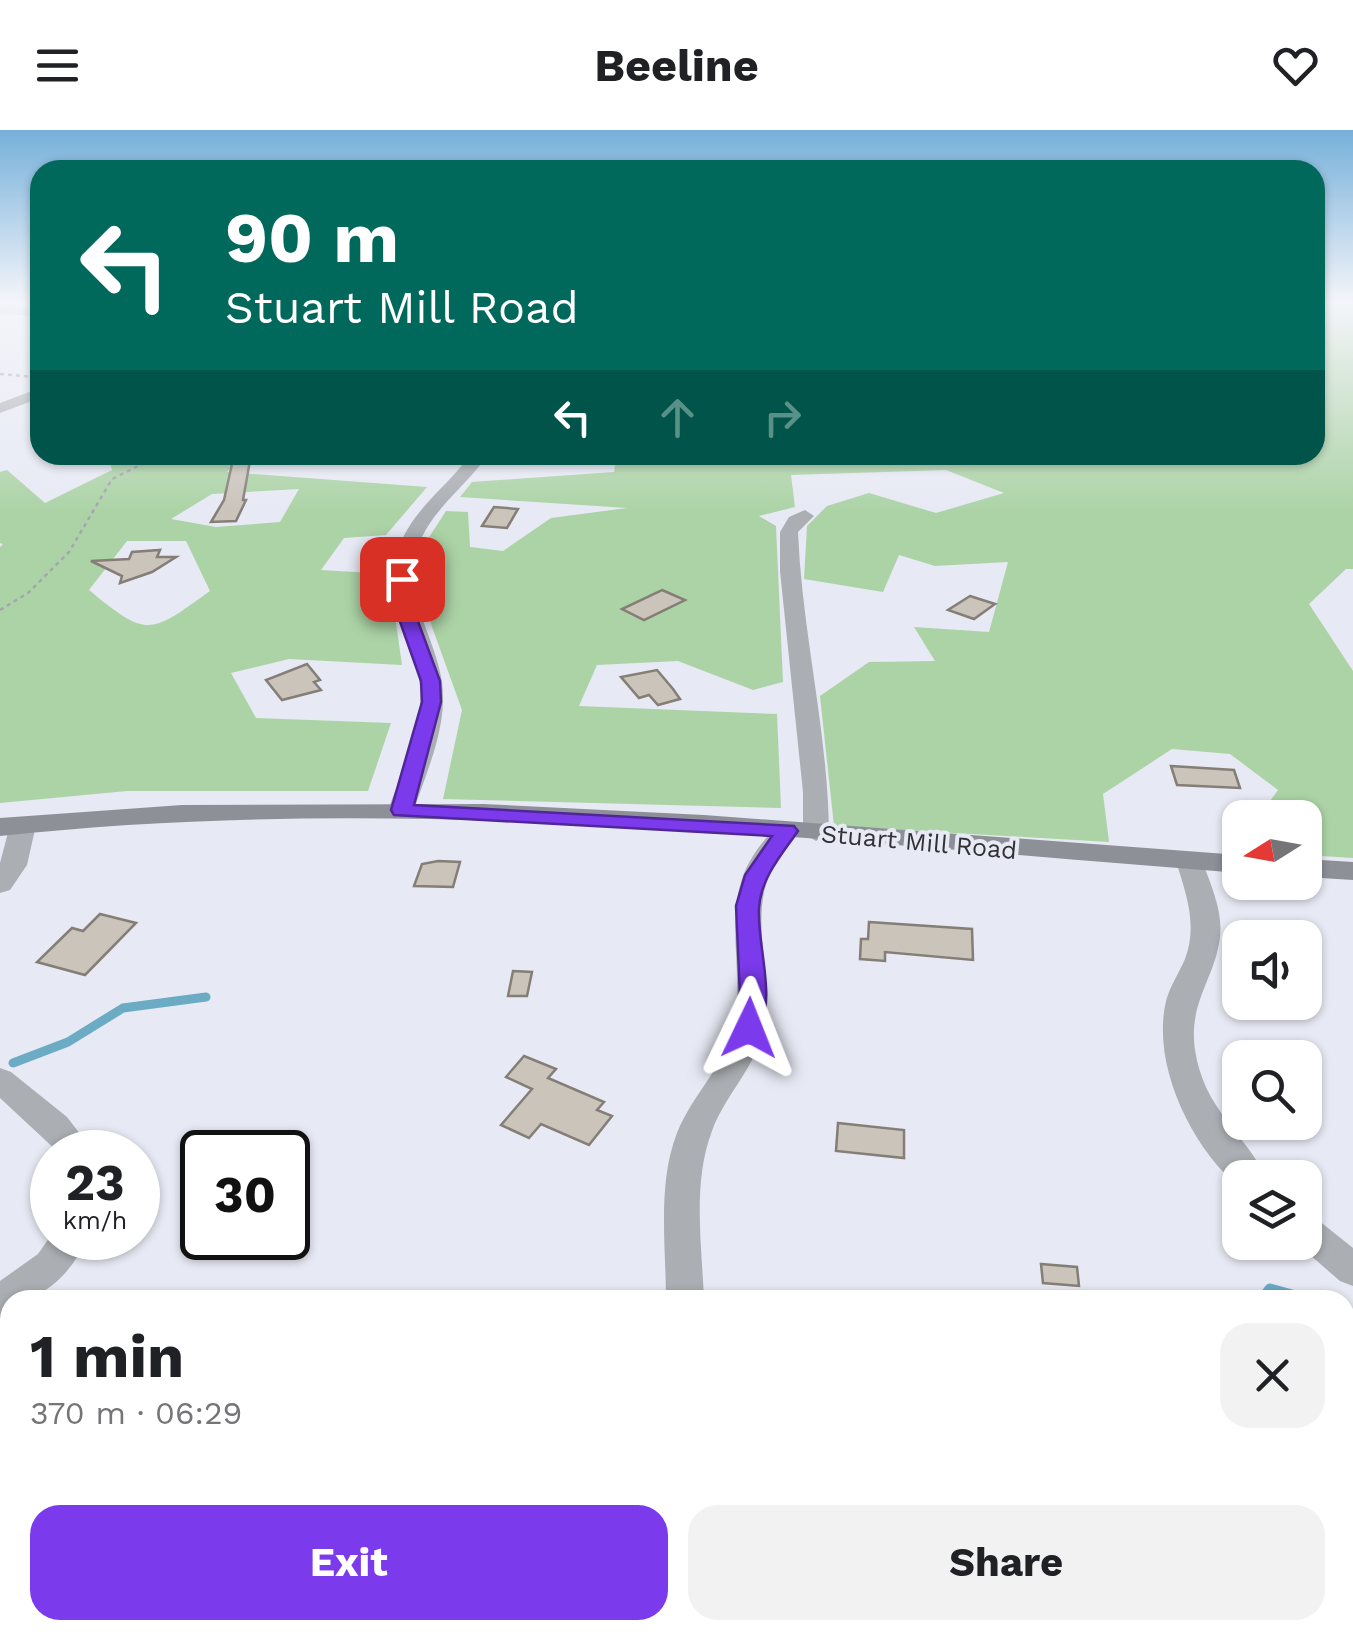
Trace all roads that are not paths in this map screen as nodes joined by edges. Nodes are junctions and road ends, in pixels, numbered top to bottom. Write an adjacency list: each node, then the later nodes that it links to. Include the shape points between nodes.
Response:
1 (30, 397): 2 (street)
2 (0, 408)
3 (469, 465): 5 (street, via 420,522 404,560 403,596 431,702)
4 (805, 516): 7 (street, via 789,532 816,792)
5 (402, 810): 6 (main road, Stuart Mill Road, via 147,814); 7 (main road, Stuart Mill Road)
6 (12, 826): 12 (street, via 12,865)
7 (802, 832): 8 (main road, Stuart Mill Road); 20 (street, via 756,875 748,906 749,1028 692,1138)
8 (1189, 861): 9 (main road, Stuart Mill Road); 15 (street, via 1207,930 1181,1002 1181,1056 1209,1124)
9 (1222, 863)
10 (1322, 869): 11 (main road)
11 (1353, 871)
12 (0, 884)
13 (0, 1080): 14 (street)
14 (59, 1130)
15 (1236, 1160)
16 (1322, 1244): 18 (street)
17 (54, 1260): 19 (street)
18 (1353, 1270)
19 (21, 1290)
20 (684, 1290)

